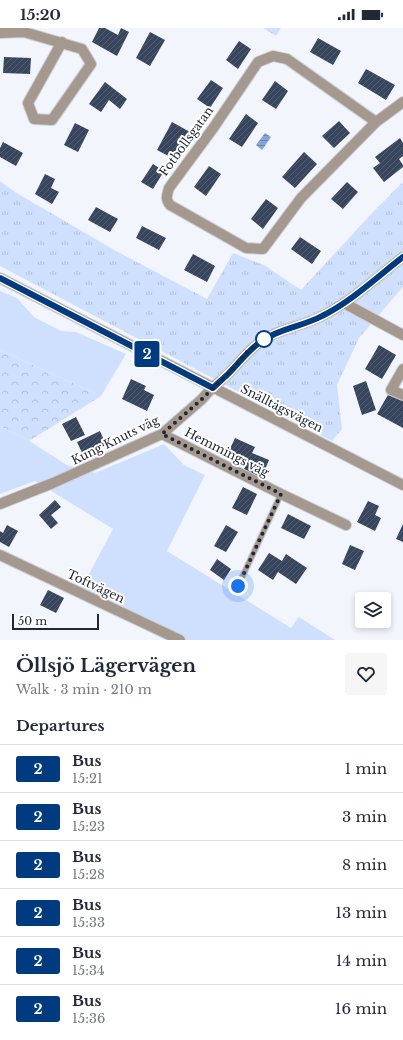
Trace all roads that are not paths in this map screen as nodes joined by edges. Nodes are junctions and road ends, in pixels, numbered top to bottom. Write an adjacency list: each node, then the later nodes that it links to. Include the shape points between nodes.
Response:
1 (0, 32): 2 (street, via 24,32)
2 (62, 42): 2 (street, via 82,49 91,64 52,120 34,119 28,104)
3 (403, 102): 4 (street, Fotbollsgatan)
4 (376, 122): 4 (street, Fotbollsgatan, via 301,198 263,249 246,248 167,201 169,188 258,62 273,56 287,59)
5 (403, 256): 7 (street, Kung Knuts väg)
6 (0, 278): 10 (street, Snälltågsvägen)
7 (344, 303): 8 (street); 10 (street, Kung Knuts väg, via 321,317 264,339 247,352)
8 (403, 336)
9 (403, 369): 11 (street, via 391,390)
10 (213, 388): 12 (street, Kung Knuts väg); 13 (street, Snälltågsvägen)
11 (403, 395)
12 (162, 434): 14 (street, Hemmings väg); 15 (street, Kung Knuts väg, via 54,483)
13 (403, 485)
14 (281, 494): 16 (street, Hemmings väg); 18 (lane)
15 (0, 504)
16 (346, 526)
17 (0, 555): 19 (street, Toftvägen)
18 (238, 586)
19 (180, 640)

